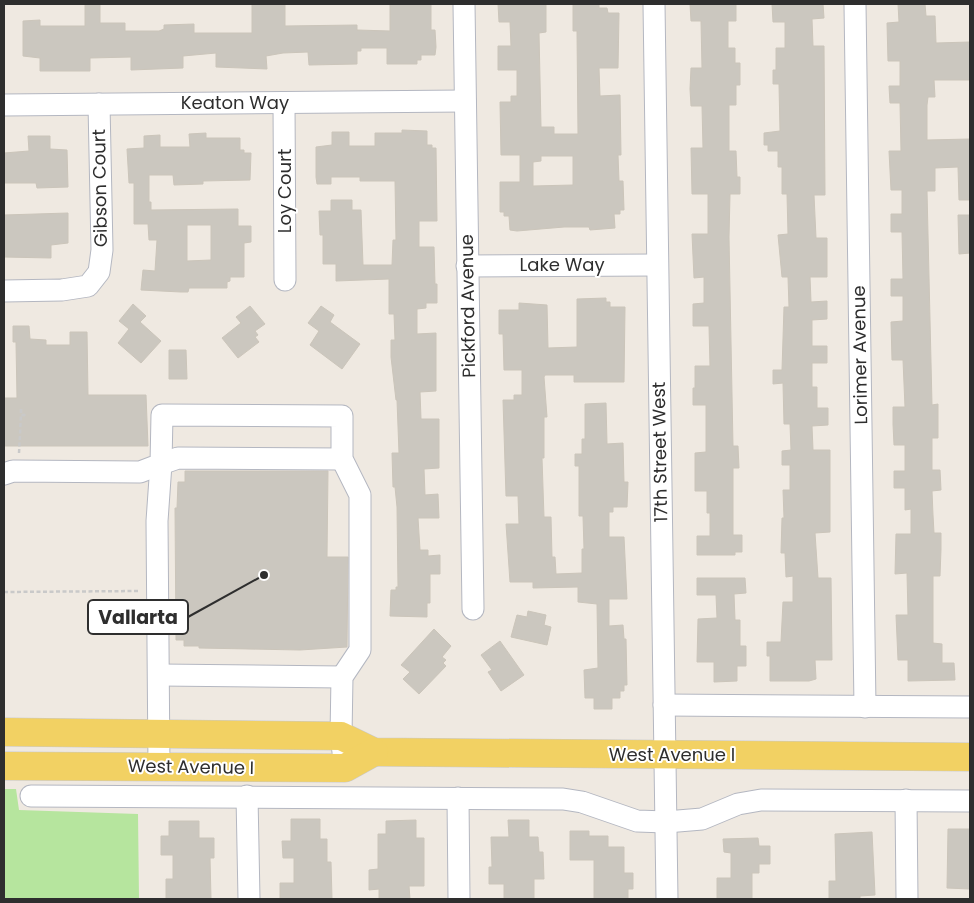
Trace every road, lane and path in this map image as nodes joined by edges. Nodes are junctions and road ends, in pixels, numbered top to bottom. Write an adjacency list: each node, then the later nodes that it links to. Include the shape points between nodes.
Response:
1 (464, 4): 4 (street, Pickford Avenue)
2 (654, 4): 8 (street, 17th Street West)
3 (855, 4): 25 (street, Lorimer Avenue)
4 (465, 101): 5 (street, Keaton Way); 9 (street, Pickford Avenue)
5 (284, 103): 6 (street, Keaton Way); 10 (street, Loy Court)
6 (99, 104): 7 (street, Keaton Way); 11 (street, Gibson Court, via 102,250 99,272 88,286)
7 (4, 105)
8 (657, 265): 9 (street, Lake Way); 24 (street, 17th Street West)
9 (467, 266): 21 (street, Pickford Avenue)
10 (285, 280)
11 (4, 291)
12 (21, 409): 13 (path)
13 (21, 414): 14 (path); 15 (path, via 19,454)
14 (28, 414)
15 (14, 455)
16 (342, 459): 17 (street, via 178,458); 17 (street, via 342,416 162,415); 23 (street, via 360,495 360,650)
17 (161, 464): 18 (street, via 140,472 13,471); 19 (street)
18 (4, 474)
19 (157, 591): 20 (path); 22 (street)
20 (4, 592)
21 (473, 609)
22 (160, 674): 23 (street); 28 (street)
23 (342, 677): 29 (street)
24 (664, 705): 25 (street); 31 (street, 17th Street West)
25 (865, 707): 26 (street)
26 (970, 707)
27 (4, 732): 28 (main road, West Avenue I)
28 (159, 734): 29 (main road, West Avenue I); 34 (street)
29 (341, 736): 30 (main road, West Avenue I); 35 (street)
30 (374, 752): 31 (main road, West Avenue I); 35 (main road, West Avenue I)
31 (665, 755): 32 (main road, West Avenue I); 41 (street, 17th Street West)
32 (970, 757)
33 (4, 766): 34 (main road, West Avenue I)
34 (159, 767): 35 (main road, West Avenue I)
35 (345, 768)
36 (31, 796): 37 (street)
37 (247, 796): 38 (street); 42 (street)
38 (458, 798): 41 (street, via 563,799 582,802 637,821); 43 (street)
39 (906, 800): 40 (street); 41 (street, via 761,800 738,804 702,819); 45 (street)
40 (970, 801)
41 (666, 822): 44 (street, 17th Street West)
42 (249, 899)
43 (459, 899)
44 (667, 899)
45 (907, 899)

